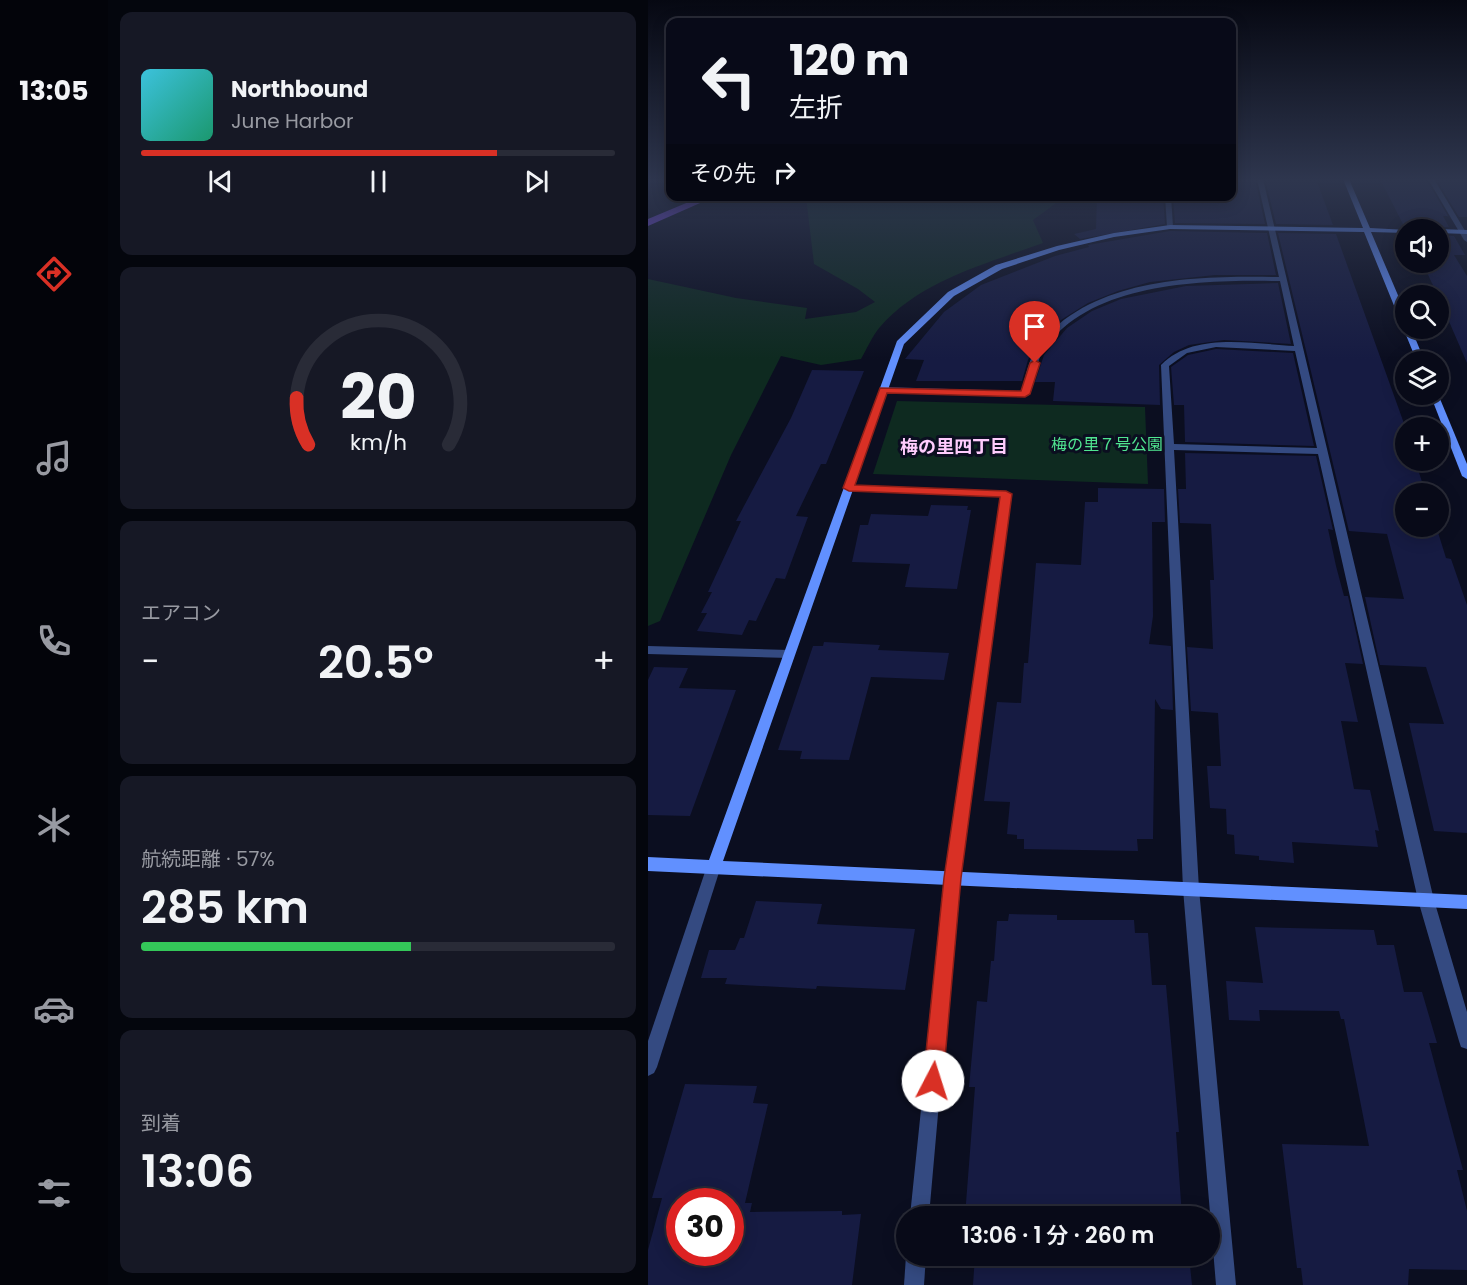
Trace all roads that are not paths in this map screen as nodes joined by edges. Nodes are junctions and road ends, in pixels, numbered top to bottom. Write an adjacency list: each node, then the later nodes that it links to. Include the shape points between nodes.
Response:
1 (1097, 239): 7 (street, via 999,267 951,294 900,343)
2 (1273, 239): 4 (street)
3 (1370, 239): 5 (street)
4 (1283, 279): 6 (street); 7 (street, via 1188,280 1128,292 1084,311 1073,316 1040,347 1025,394)
5 (1395, 300)
6 (1299, 349): 9 (street, via 1216,345 1184,351 1165,365); 10 (street)
7 (883, 390): 12 (street)
8 (1438, 405): 11 (street)
9 (1170, 447): 10 (street); 18 (street)
10 (1322, 451): 19 (street)
11 (1467, 476)
12 (849, 488): 14 (street); 17 (street, via 1006,494)
13 (648, 650): 14 (street)
14 (789, 654): 16 (street)
15 (648, 864): 16 (street)
16 (714, 866): 17 (street); 22 (street)
17 (952, 878): 18 (street); 23 (street)
18 (1191, 889): 19 (street); 26 (street)
19 (1425, 900): 20 (street); 21 (street)
20 (1467, 902)
21 (1467, 1041)
22 (648, 1067)
23 (921, 1206)
24 (915, 1266): 25 (street)
25 (914, 1285)
26 (1226, 1285)

